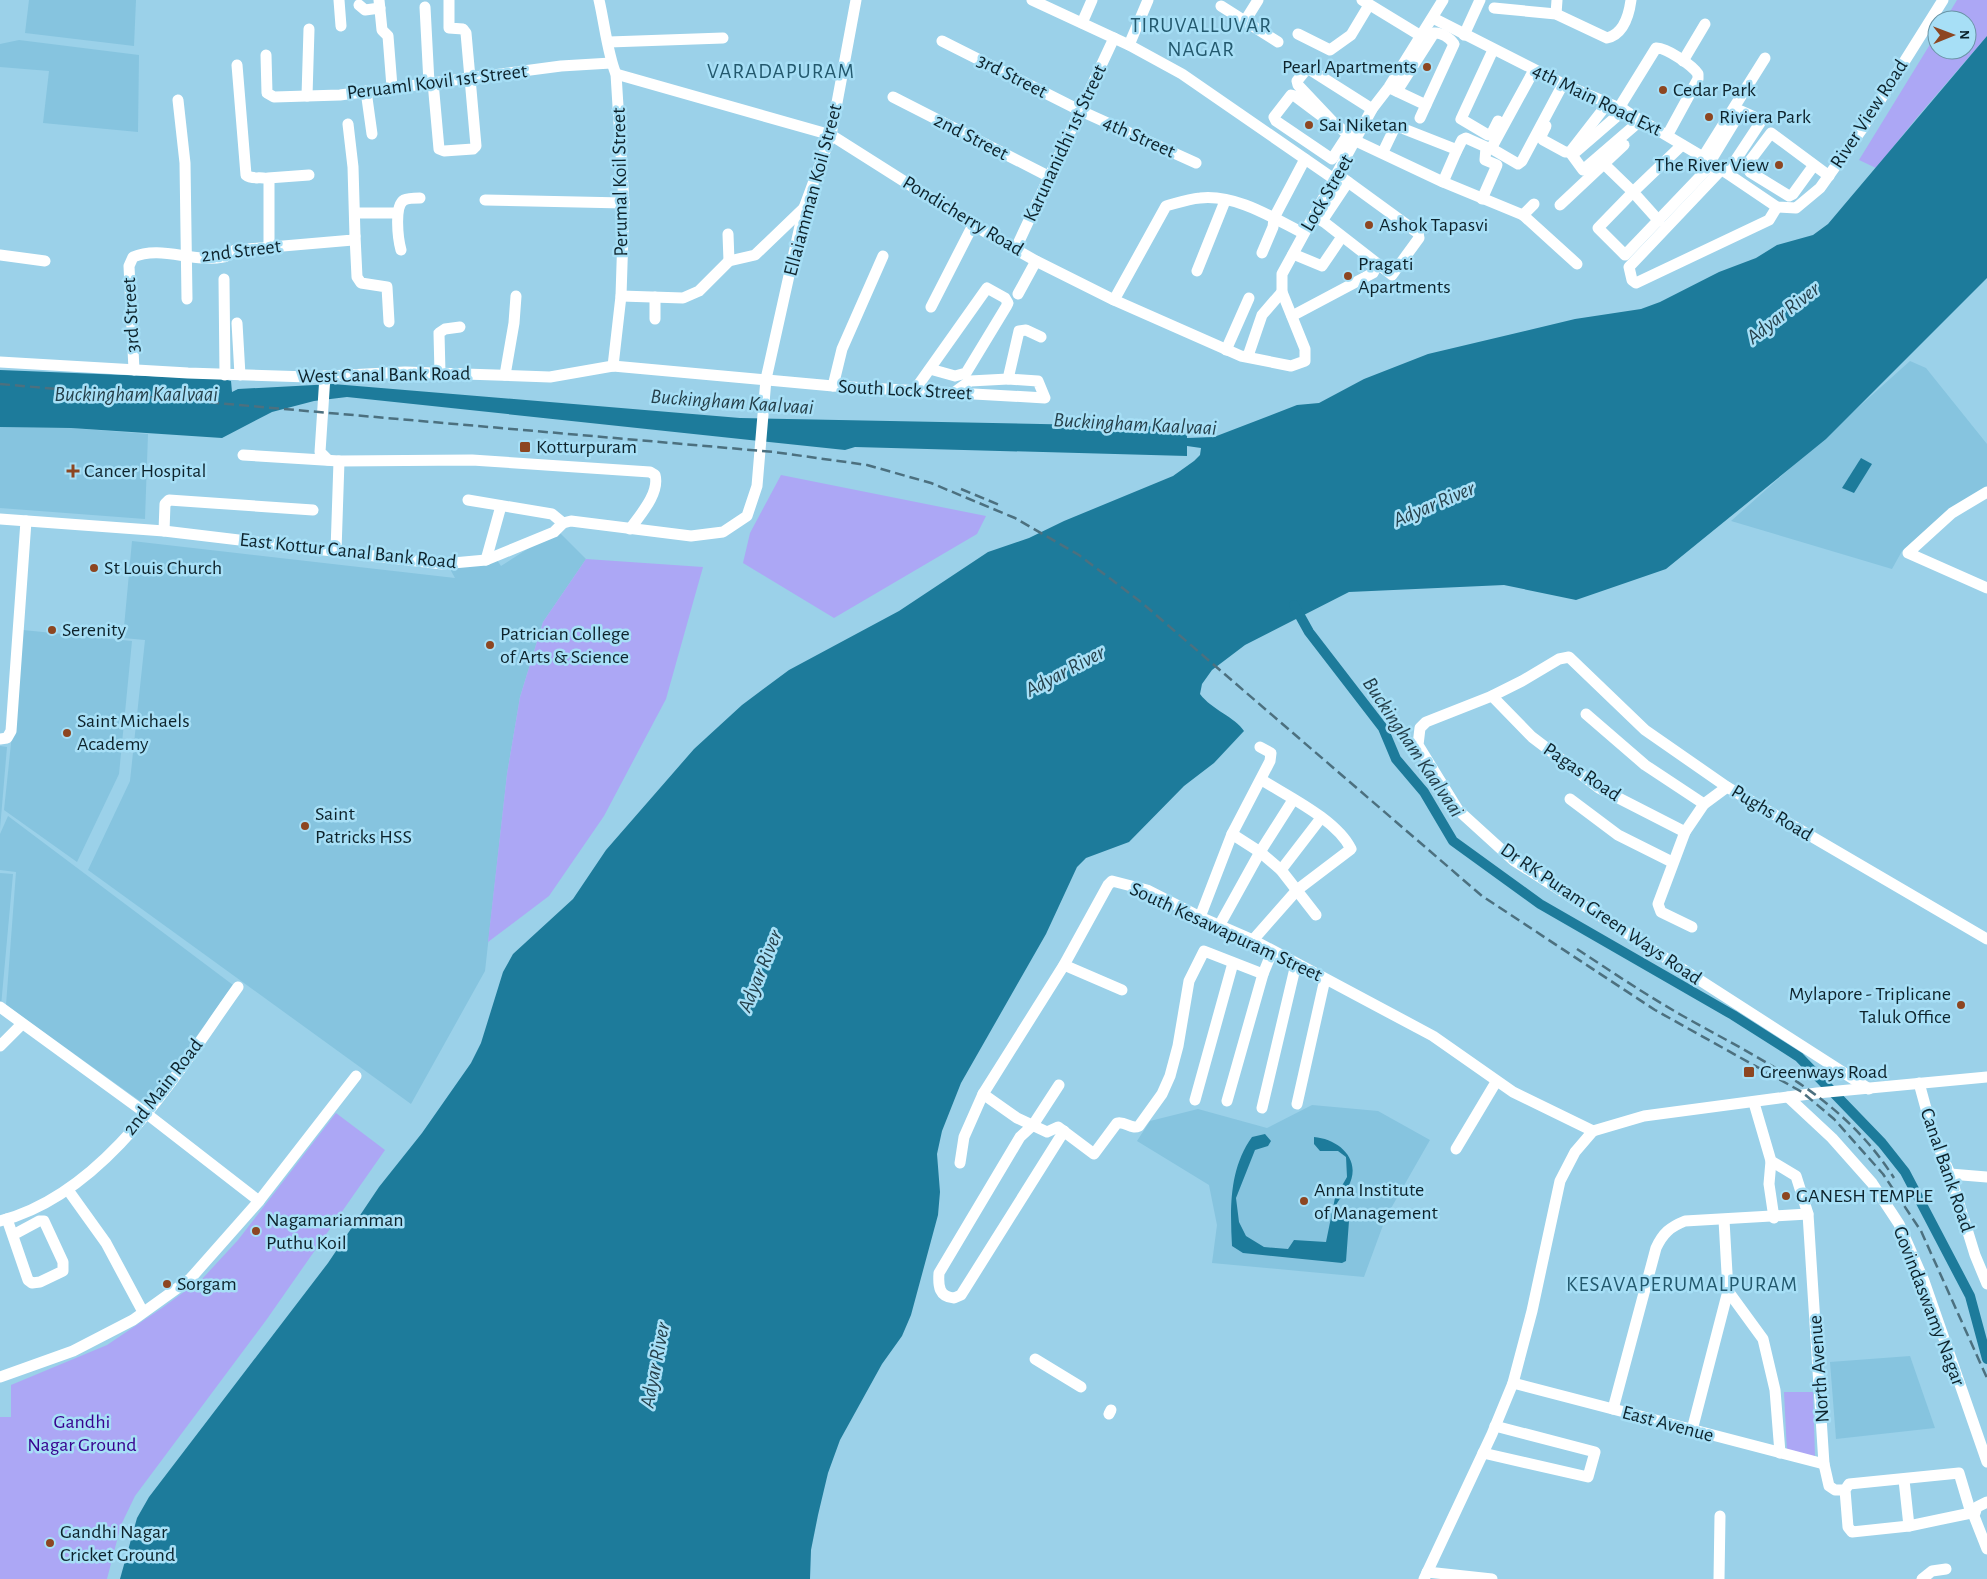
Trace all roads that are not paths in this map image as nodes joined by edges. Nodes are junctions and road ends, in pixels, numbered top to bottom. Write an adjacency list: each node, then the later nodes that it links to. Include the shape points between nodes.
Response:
1 (339, 0): 25 (street)
2 (449, 0): 44 (street, via 449,28 464,29 466,33)
3 (599, 0): 33 (street, Perumal Koil Street)
4 (856, 0): 63 (street, Ellaiamman Koil Street)
5 (1032, 0): 23 (street)
6 (1092, 0): 23 (street)
7 (1148, 0): 35 (street)
8 (1258, 0): 22 (street)
9 (1443, 0): 21 (street, Lock Street)
10 (1480, 0): 28 (street)
11 (1557, 0): 20 (street)
12 (1631, 0): 20 (street, via 1627,21 1614,36 1607,38)
13 (1943, 0): 77 (street, River View Road)
14 (1365, 2): 27 (street, via 1351,35 1334,49 1325,48); 29 (street)
15 (379, 4): 16 (street, via 365,10); 47 (street, via 382,30 388,36)
16 (359, 5)
17 (1222, 6): 22 (street)
18 (425, 7): 45 (street)
19 (1494, 8): 20 (street)
20 (1556, 14)
21 (1432, 18): 28 (street, 4th Main Road Ext); 29 (street, Lock Street)
22 (1245, 21): 34 (street)
23 (1082, 23): 31 (street)
24 (1705, 24): 39 (street)
25 (341, 26)
26 (309, 29): 50 (street)
27 (1298, 34)
28 (1464, 35): 36 (street, 4th Main Road Ext)
29 (1421, 36): 48 (street, Lock Street)
30 (723, 38): 33 (street)
31 (1114, 38): 35 (street); 57 (street, Karunanidhi 1st Street)
32 (942, 41): 57 (street, 3rd Street)
33 (609, 42): 40 (street, Perumal Koil Street)
34 (1278, 42)
35 (1128, 46): 69 (street, via 1182,74)
36 (1493, 50): 42 (street, 4th Main Road Ext); 42 (street, via 1461,118 1486,134 1492,133)
37 (266, 55): 50 (street, Peruaml Kovil 1st Street, via 269,95)
38 (1765, 58): 72 (street)
39 (1683, 61): 56 (street, via 1656,48 1622,103); 62 (street, via 1696,70 1698,79)
40 (611, 63): 43 (street, Perumal Koil Street); 44 (street, Peruaml Kovil 1st Street)
41 (237, 65): 78 (street, via 246,175)
42 (1531, 68): 46 (street, 4th Main Road Ext); 46 (street, via 1493,145 1494,150 1518,164)
43 (616, 74): 63 (street, Pondicherry Road); 86 (street, Perumal Koil Street)
44 (470, 78): 45 (street, Peruaml Kovil 1st Street); 45 (street, via 476,146 470,149 439,149)
45 (431, 82): 47 (street, Peruaml Kovil 1st Street)
46 (1565, 85): 53 (street, 4th Main Road Ext); 53 (street, via 1541,138 1565,152 1570,152)
47 (392, 87): 49 (street, Peruaml Kovil 1st Street)
48 (1393, 89): 54 (street); 54 (street, via 1434,33 1439,32 1454,44); 55 (street, Lock Street)
49 (366, 91): 50 (street, Peruaml Kovil 1st Street); 61 (street)
50 (307, 96)
51 (893, 97): 76 (street, 2nd Street)
52 (178, 100): 109 (street, via 185,163)
53 (1608, 103): 56 (street, 4th Main Road Ext)
54 (1426, 106): 58 (street)
55 (1372, 109): 64 (street, Lock Street); 64 (street, via 1310,70 1306,70 1297,81)
56 (1624, 110): 59 (street, 4th Main Road Ext); 59 (street, via 1572,155 1583,170)
57 (1081, 111): 70 (street, 4th Street); 76 (street, Karunanidhi 1st Street)
58 (1420, 118)
59 (1644, 122): 62 (street, 4th Main Road Ext); 71 (street)
60 (348, 124): 91 (street)
61 (372, 134)
62 (1668, 134): 65 (street, 4th Main Road Ext)
63 (831, 135): 89 (street, Ellaiamman Koil Street); 97 (street, Pondicherry Road)
64 (1353, 140): 66 (street); 68 (street); 68 (street, via 1295,96 1287,98 1274,117 1276,121); 74 (street, Lock Street)
65 (1682, 144): 72 (street, 4th Main Road Ext); 81 (street)
66 (1383, 152): 67 (street, via 1394,129 1399,127 1455,148); 80 (street)
67 (1456, 152): 80 (street); 83 (street, via 1466,138 1486,147 1486,160 1497,165)
68 (1332, 159): 74 (street)
69 (1305, 160): 74 (street); 94 (street)
70 (1196, 163)
71 (1604, 164): 81 (street); 88 (street)
72 (1715, 165): 72 (street, via 1741,111 1759,119 1760,123); 90 (street, 4th Main Road Ext); 90 (street, via 1629,267 1636,283 1770,220); 96 (street)
73 (1814, 165): 73 (street, via 1772,133 1768,134 1746,166 1750,172 1789,196); 77 (street)
74 (1337, 175): 79 (street); 95 (street, Lock Street)
75 (308, 176): 78 (street)
76 (1048, 176): 103 (street, Karunanidhi 1st Street)
77 (1829, 176): 90 (street, River View Road, via 1796,208)
78 (268, 178): 102 (street)
79 (1348, 182): 95 (street); 95 (street, via 1418,233 1419,238 1392,275)
80 (1443, 182): 83 (street)
81 (1633, 192): 96 (street); 96 (street, via 1599,229 1626,254)
82 (420, 198): 92 (street, via 405,199)
83 (1482, 199): 93 (street)
84 (485, 200): 86 (street)
85 (1224, 200): 94 (street); 115 (street); 124 (street, via 1202,198 1166,206)
86 (624, 202): 120 (street, Perumal Koil Street)
87 (1534, 204): 93 (street)
88 (1560, 205)
89 (804, 208): 111 (street, via 755,255); 144 (street, Ellaiamman Koil Street)
90 (1779, 208)
91 (355, 213): 92 (street); 100 (street)
92 (397, 213): 104 (street)
93 (1523, 215): 114 (street)
94 (1274, 218): 98 (street); 105 (street)
95 (1316, 220): 98 (street, Lock Street); 101 (street)
96 (1659, 221)
97 (973, 225): 103 (street, Pondicherry Road); 125 (street)
98 (1304, 233): 106 (street, Lock Street)
99 (728, 234): 111 (street)
100 (354, 238): 102 (street, 2nd Street); 128 (street, via 357,277 362,283 387,287)
101 (1339, 241): 106 (street, via 1322,266); 126 (street, via 1374,265 1372,273)
102 (269, 246): 109 (street, 2nd Street, via 236,250 225,257)
103 (1016, 248): 113 (street, Pondicherry Road)
104 (401, 250)
105 (1262, 253)
106 (1293, 254): 117 (street, Lock Street, via 1282,274)
107 (0, 255): 112 (street)
108 (883, 256): 145 (street, via 842,349)
109 (186, 257): 110 (street, 2nd Street, via 174,253 135,255); 123 (street)
110 (130, 259): 137 (street, 3rd Street)
111 (729, 261): 121 (street, via 699,291 683,298)
112 (45, 262)
113 (1035, 263): 118 (street); 124 (street, Pondicherry Road)
114 (1577, 264)
115 (1197, 271)
116 (224, 279): 139 (street)
117 (1282, 292): 126 (street); 133 (street, via 1262,315)
118 (1018, 294)
119 (516, 296): 141 (street)
120 (621, 296): 121 (street); 135 (street, Perumal Koil Street)
121 (656, 297): 127 (street)
122 (1249, 298): 132 (street)
123 (187, 299)
124 (1114, 300): 132 (street, Pondicherry Road)
125 (931, 307)
126 (1292, 316): 133 (street, Pondicherry Road, via 1305,349 1305,361 1291,366)
127 (655, 319)
128 (388, 322)
129 (237, 323): 140 (street)
130 (460, 328): 138 (street, via 445,329 439,333)
131 (1041, 337): 142 (street, via 1026,330 1019,332)
132 (1226, 350): 133 (street, Pondicherry Road)
133 (1248, 356)
134 (0, 362): 137 (street, West Canal Bank Road)
135 (613, 366): 141 (street, West Canal Bank Road, via 550,377); 144 (street, West Canal Bank Road)
136 (930, 369): 136 (street, via 955,376 966,373 1006,308 1005,298 987,288); 146 (street)
137 (134, 370): 139 (street, West Canal Bank Road)
138 (440, 373): 141 (street, West Canal Bank Road); 143 (street, West Canal Bank Road, via 406,372)
139 (225, 375): 140 (street, West Canal Bank Road)
140 (240, 375): 143 (street, West Canal Bank Road)
141 (504, 375)
142 (1008, 378): 147 (street, via 970,381); 147 (street, South Lock Street, via 1034,379 1045,398)
143 (325, 379): 149 (street, via 320,448 321,456)
144 (766, 379): 145 (street, South Lock Street); 157 (street, East Kottur Canal Bank Road, via 757,486 747,516 723,532 691,536)
145 (833, 386): 146 (street, South Lock Street)
146 (914, 391): 147 (street, South Lock Street)
147 (954, 392)
148 (243, 454): 149 (street)
149 (333, 460): 157 (street, via 472,460 650,472 654,475 655,487); 159 (street)
150 (1987, 492): 161 (street, via 1952,513 1908,553)
151 (468, 500): 152 (street)
152 (501, 506): 156 (street, via 552,514); 160 (street)
153 (313, 510): 158 (street, via 169,500 165,504)
154 (0, 519): 155 (street)
155 (26, 521): 158 (street, East Kottur Canal Bank Road); 165 (street, via 11,731 7,738)
156 (563, 524): 157 (street, East Kottur Canal Bank Road, via 575,521); 160 (street, East Kottur Canal Bank Road, via 554,532)
157 (630, 529)
158 (164, 531): 159 (street, East Kottur Canal Bank Road)
159 (336, 551): 160 (street, East Kottur Canal Bank Road, via 442,564)
160 (486, 560)
161 (1987, 588)
162 (1575, 661): 163 (street, Dr RK Puram Green Ways Road, via 1569,657 1558,659); 168 (street, Pughs Road, via 1645,730)
163 (1492, 696): 173 (street, Pagas Road, via 1532,737 1599,788); 201 (street, Dr RK Puram Green Ways Road, via 1426,722 1417,736 1422,754 1458,810 1513,860)
164 (1586, 714): 171 (street, via 1645,765)
165 (0, 739)
166 (1260, 748): 167 (street, via 1269,750 1272,756)
167 (1262, 780): 170 (street); 174 (street)
168 (1727, 787): 171 (street); 183 (street, Pughs Road)
169 (1570, 799): 176 (street, via 1618,836)
170 (1294, 800): 172 (street); 175 (street)
171 (1704, 804): 173 (street)
172 (1321, 818): 177 (street); 178 (street, via 1341,835 1351,850)
173 (1685, 832): 176 (street)
174 (1232, 834): 175 (street); 180 (street)
175 (1260, 852): 177 (street); 181 (street)
176 (1672, 862): 182 (street, via 1659,908 1661,912)
177 (1281, 870): 178 (street)
178 (1297, 890): 179 (street); 184 (street)
179 (1316, 915)
180 (1200, 917): 181 (street, South Kesawapuram Street); 188 (street, South Kesawapuram Street, via 1147,890 1112,881)
181 (1219, 926): 184 (street, South Kesawapuram Street)
182 (1692, 926)
183 (1987, 939)
184 (1253, 940): 185 (street, South Kesawapuram Street)
185 (1272, 952): 187 (street, South Kesawapuram Street); 189 (street)
186 (1233, 963): 189 (street); 204 (street); 211 (street, via 1204,951 1189,981 1170,1076 1162,1094 1139,1126 1134,1128 1117,1123 1094,1154)
187 (1296, 964): 190 (street, South Kesawapuram Street); 208 (street)
188 (1064, 965): 192 (street); 202 (street, South Kesawapuram Street)
189 (1263, 974): 205 (street)
190 (1325, 978): 198 (street, South Kesawapuram Street, via 1433,1036); 207 (street)
191 (238, 987): 209 (street, 2nd Main Road)
192 (1122, 990)
193 (0, 1007): 194 (street)
194 (21, 1024): 195 (street); 209 (street)
195 (0, 1046)
196 (356, 1076): 219 (street)
197 (1987, 1077): 199 (street)
198 (1496, 1082): 212 (street, South Kesawapuram Street); 213 (street)
199 (1919, 1083): 201 (street); 216 (street, Canal Bank Road, via 1933,1134)
200 (1060, 1085): 210 (street)
201 (1869, 1089): 203 (street)
202 (983, 1094): 210 (street); 215 (street, South Kesawapuram Street, via 964,1137)
203 (1788, 1097): 206 (street); 237 (street, Govindaswamy Nagar, via 1832,1138 1872,1183 1899,1224 1924,1281)
204 (1195, 1100)
205 (1227, 1101)
206 (1754, 1103): 212 (street, via 1644,1116); 214 (street)
207 (1297, 1104)
208 (1262, 1108)
209 (147, 1114): 218 (street, 2nd Main Road); 219 (street)
210 (1033, 1125): 211 (street, via 1047,1132 1055,1127); 211 (street, via 1020,1137 939,1273 938,1287 948,1298 961,1295)
211 (1064, 1131)
212 (1593, 1131): 230 (street, via 1575,1152 1560,1181)
213 (1456, 1149)
214 (1771, 1161): 220 (street, North Avenue, via 1796,1176); 221 (street, via 1769,1184)
215 (960, 1163)
216 (1950, 1174): 217 (street); 225 (street, Canal Bank Road)
217 (1987, 1177)
218 (68, 1190): 222 (street, 2nd Main Road); 227 (street, via 106,1243)
219 (259, 1201): 227 (street, via 190,1279)
220 (1808, 1214): 221 (street); 238 (street, North Avenue)
221 (1774, 1218): 223 (street)
222 (4, 1220): 224 (street)
223 (1724, 1220): 226 (street); 232 (street, via 1685,1221 1663,1234 1656,1248)
224 (13, 1235): 224 (street, via 28,1280 32,1283 63,1271 63,1262 44,1221)
225 (1987, 1284)
226 (1728, 1291): 234 (street); 236 (street, via 1763,1339 1775,1390)
227 (143, 1312): 229 (street, via 73,1352)
228 (1034, 1359): 231 (street)
229 (0, 1377)
230 (1513, 1383): 232 (street, East Avenue); 233 (street)
231 (1081, 1387)
232 (1613, 1409): 234 (street, East Avenue)
233 (1495, 1426): 235 (street); 235 (street, via 1595,1452 1588,1477)
234 (1692, 1430): 236 (street, East Avenue)
235 (1483, 1453): 246 (street)
236 (1780, 1453): 238 (street, East Avenue)
237 (1987, 1462)
238 (1824, 1464): 240 (street, North Avenue, via 1829,1486)
239 (1904, 1480): 240 (street, via 1849,1484); 243 (street); 243 (street, via 1959,1473 1971,1513)
240 (1845, 1490): 243 (street, via 1848,1527 1852,1532)
241 (1987, 1502): 244 (street, via 1977,1507 1974,1516)
242 (1720, 1516): 248 (street)
243 (1908, 1526)
244 (1987, 1549)
245 (1946, 1569): 249 (street, via 1932,1572)
246 (1426, 1576): 247 (street)
247 (1492, 1579)
248 (1719, 1579)
249 (1922, 1579)

